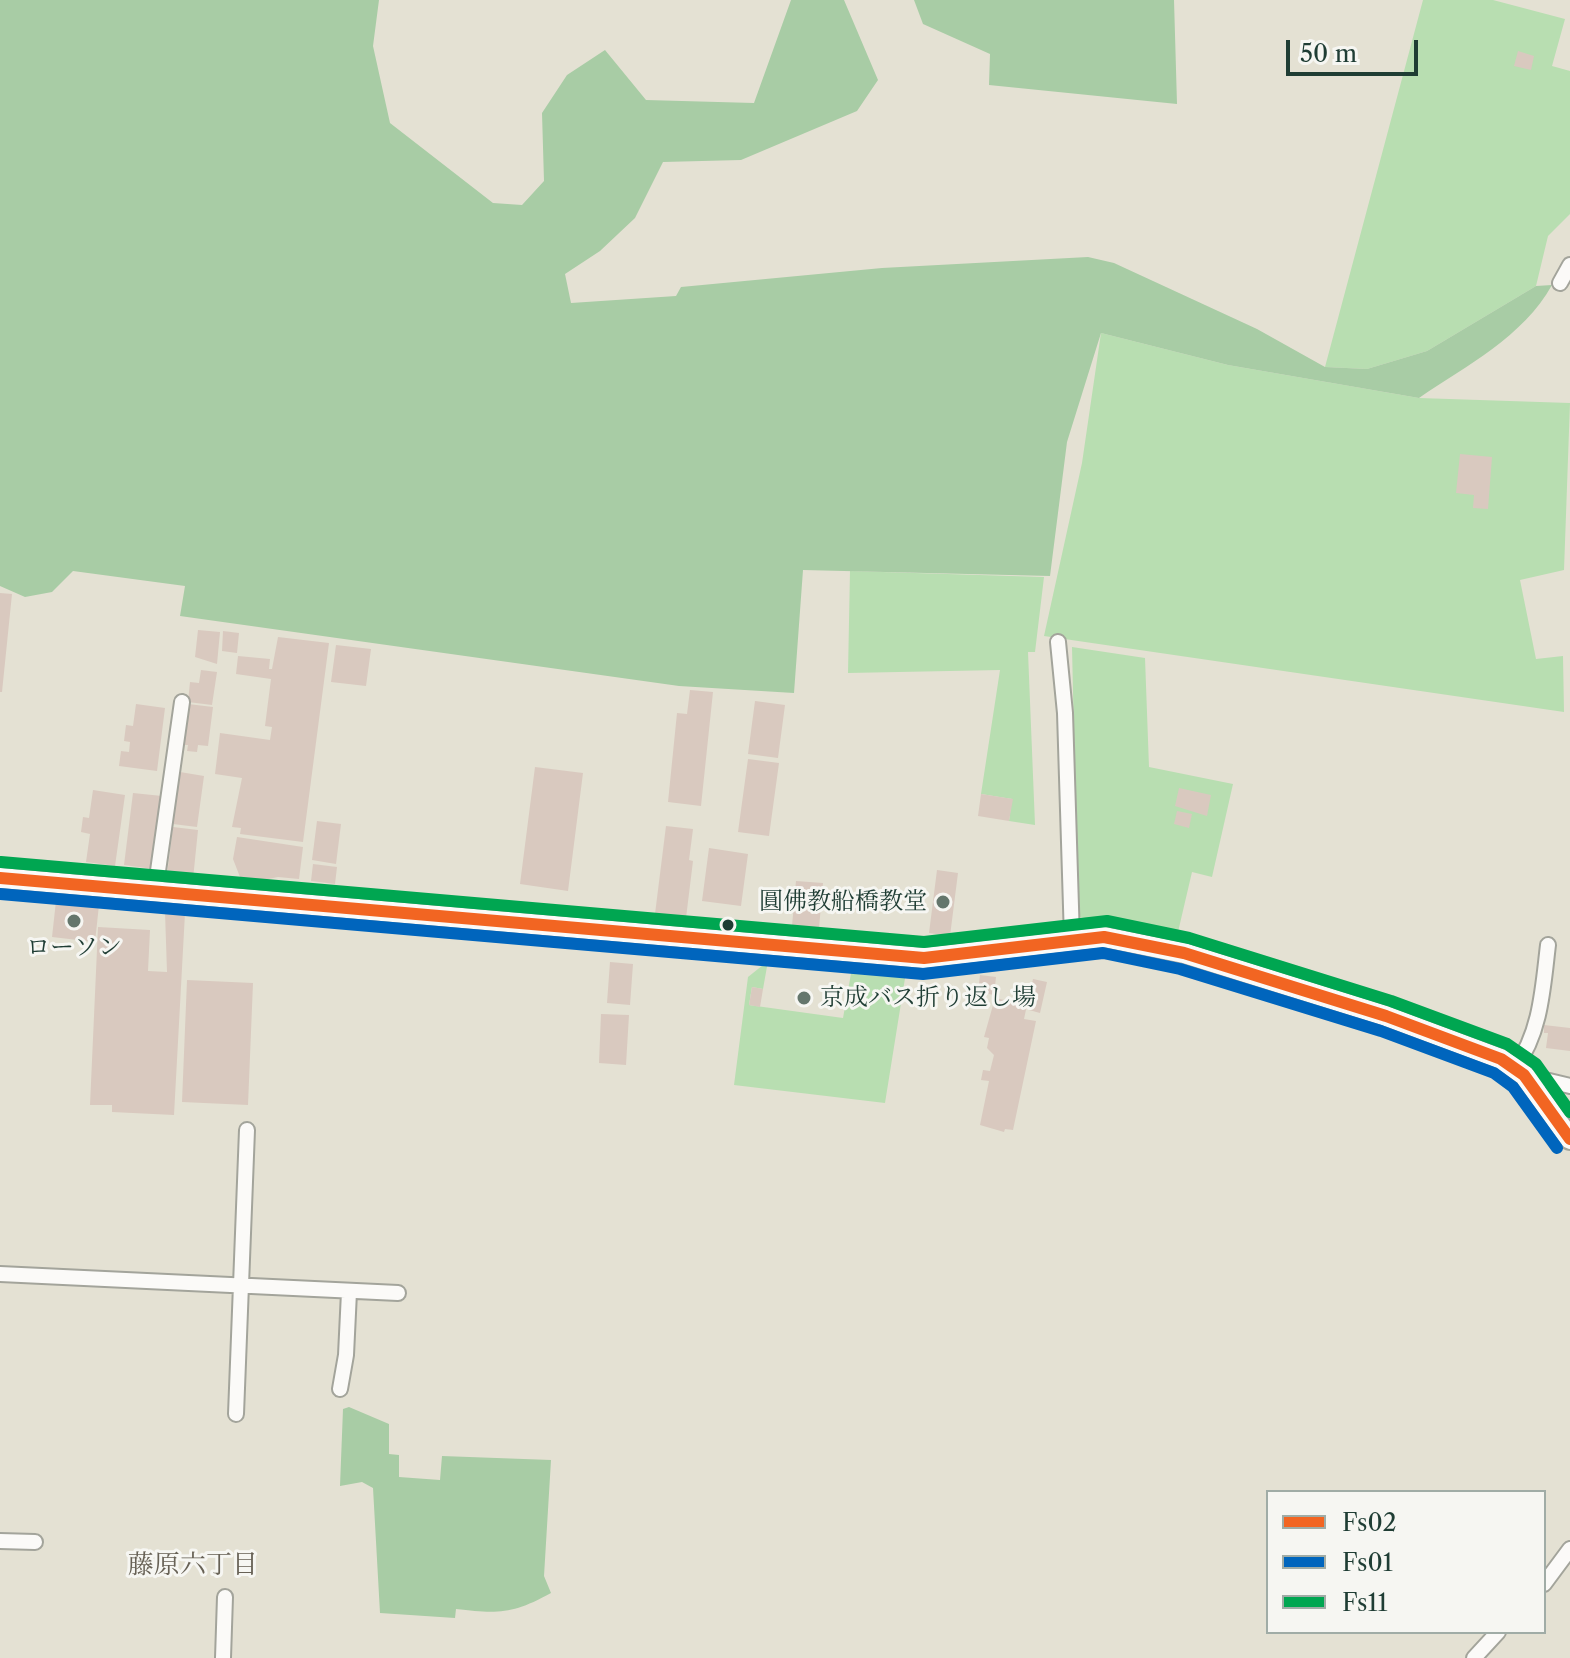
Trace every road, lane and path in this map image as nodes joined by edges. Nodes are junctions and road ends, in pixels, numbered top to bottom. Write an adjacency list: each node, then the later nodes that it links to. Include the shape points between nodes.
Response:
1 (1570, 265): 2 (street)
2 (1560, 283)
3 (1058, 642): 7 (street)
4 (182, 702): 6 (street)
5 (0, 878): 6 (street)
6 (155, 892): 7 (street, via 924,958)
7 (1072, 939): 9 (street, via 1139,943 1262,975 1455,1040)
8 (1548, 945): 9 (street, via 1540,1005)
9 (1519, 1071): 10 (street); 12 (street)
10 (1570, 1086)
11 (247, 1130): 14 (street)
12 (1570, 1139)
13 (0, 1274): 14 (street)
14 (241, 1287): 15 (street); 18 (street)
15 (349, 1292): 16 (street); 17 (street)
16 (398, 1293)
17 (340, 1389)
18 (236, 1414)
19 (0, 1541): 20 (street)
20 (35, 1542)
21 (1570, 1549): 22 (street)
22 (1546, 1581)
23 (225, 1597): 25 (street)
24 (1496, 1634): 26 (street)
25 (223, 1658)
26 (1474, 1658)

